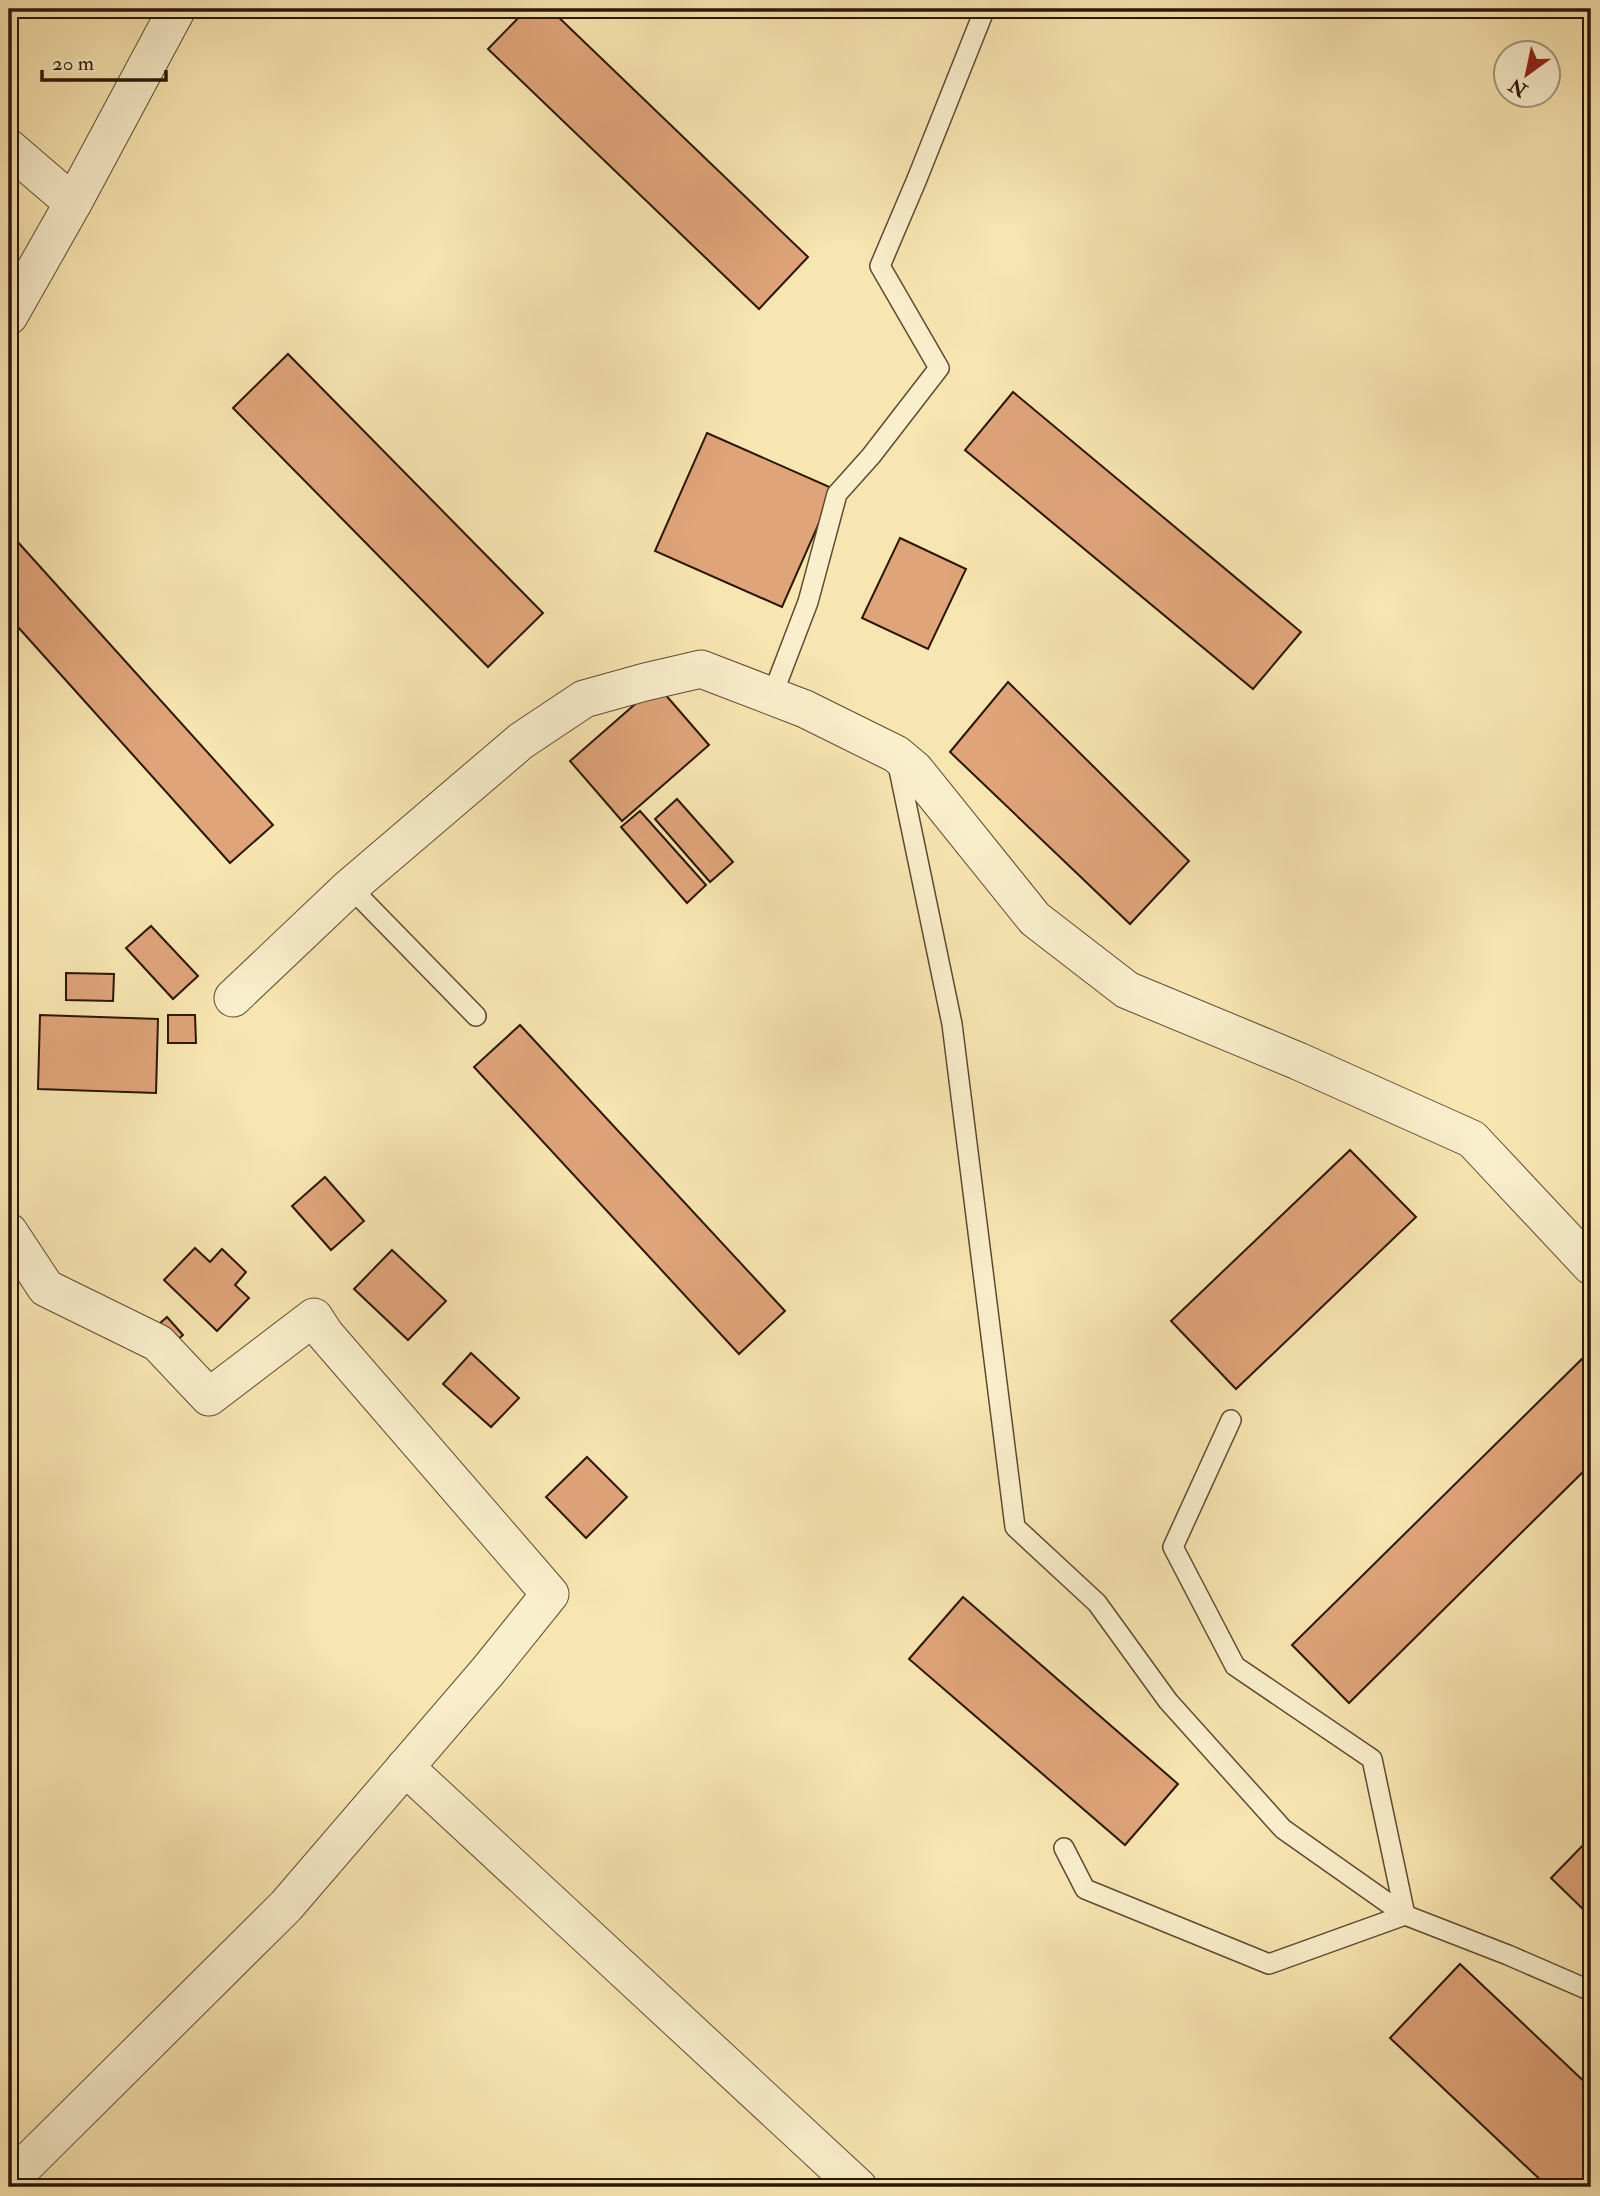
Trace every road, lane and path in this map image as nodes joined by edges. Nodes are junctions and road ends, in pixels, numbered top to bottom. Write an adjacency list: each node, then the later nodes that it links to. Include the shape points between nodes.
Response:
1 (177, 9): 4 (street)
2 (984, 11): 6 (lane, via 880,266 939,368 837,494 808,602)
3 (9, 148): 4 (street)
4 (73, 203): 5 (street)
5 (9, 316)
6 (772, 696): 7 (street); 8 (street, via 701,669 584,699 520,741)
7 (896, 754): 12 (street, via 915,770 1035,919 1127,990 1472,1139); 16 (lane, via 953,1024 1015,1527 1097,1603 1168,1701 1283,1829)
8 (350, 887): 9 (street); 10 (lane)
9 (233, 998)
10 (476, 1016)
11 (9, 1232): 14 (street, via 46,1288 158,1343 209,1396 314,1317 550,1594)
12 (1591, 1266)
13 (1231, 1420): 16 (lane, via 1172,1547 1235,1666 1372,1759)
14 (405, 1767): 18 (street, via 286,1906); 19 (street)
15 (1064, 1848): 16 (lane, via 1084,1889 1269,1964)
16 (1405, 1915): 17 (lane)
17 (1591, 1991)
18 (9, 2181)
19 (858, 2187)

